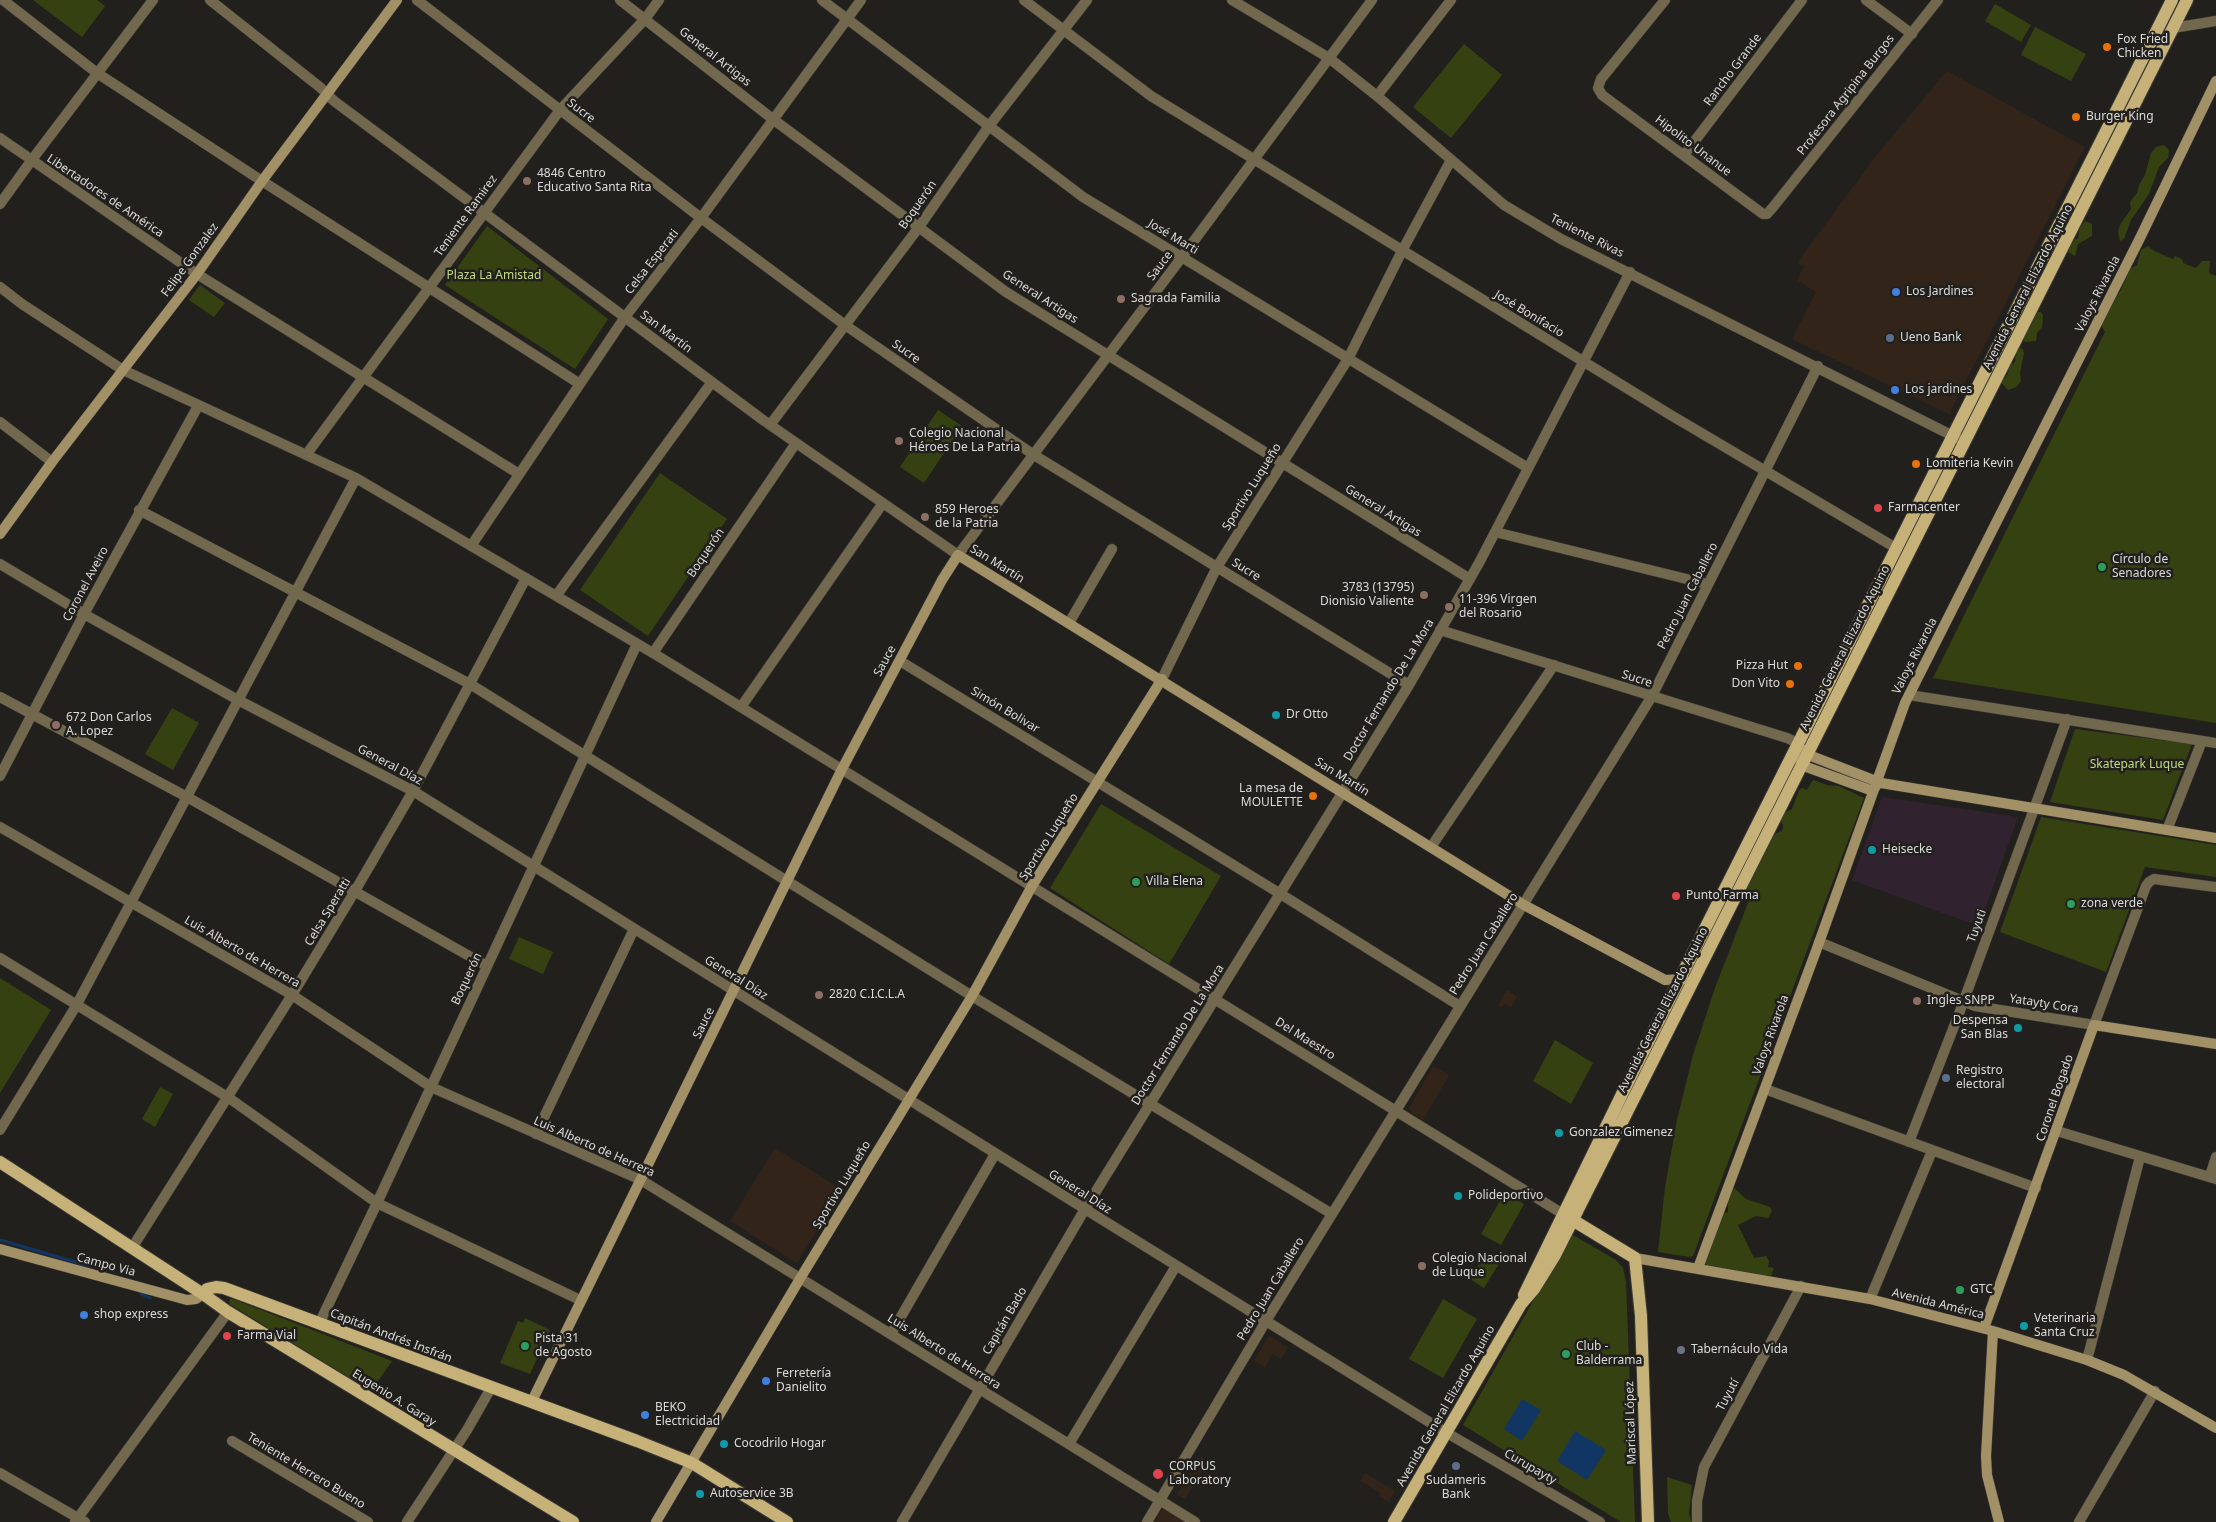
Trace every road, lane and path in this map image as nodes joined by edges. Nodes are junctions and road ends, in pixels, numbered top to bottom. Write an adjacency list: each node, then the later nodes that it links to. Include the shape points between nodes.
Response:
1 (3, 0): 28 (street)
2 (153, 0): 28 (street)
3 (210, 0): 30 (street, San Martín)
4 (397, 0): 30 (street, Felipe Gonzalez)
5 (417, 0): 32 (street, Sucre)
6 (620, 0): 22 (street, General Artigas)
7 (659, 0): 22 (street, Teniente Ramirez)
8 (822, 0): 21 (street, José Marti)
9 (861, 0): 21 (street, Celsa Esperati)
10 (1024, 0): 25 (street, José Bonifacio)
11 (1087, 0): 25 (street, Boquerón)
12 (1232, 0): 27 (street, Teniente Rivas)
13 (1372, 0): 27 (street, Sauce)
14 (1451, 0): 31 (street)
15 (1665, 0): 36 (street, Hipolito Unanue, via 1601,79 1598,88 1602,95)
16 (1802, 0): 36 (street, Rancho Grande)
17 (1866, 0): 26 (street)
18 (1938, 0): 26 (street, Profesora Agripina Burgos)
19 (2172, 0): 65 (main road, Avenida General Elizardo Aquino)
20 (2187, 0): 24 (main road, Avenida General Elizardo Aquino)
21 (846, 18): 33 (street, Celsa Esperati); 34 (street, José Marti)
22 (645, 19): 32 (street, Teniente Ramirez); 33 (street, General Artigas)
23 (2216, 21): 24 (street)
24 (2174, 28): 66 (main road, Avenida General Elizardo Aquino)
25 (1064, 30): 34 (street, Boquerón); 37 (street, José Bonifacio, via 1151,96)
26 (1912, 34): 42 (street, Profesora Agripina Burgos)
27 (1329, 58): 31 (street, Teniente Rivas); 37 (street, Sauce)
28 (97, 73): 39 (street); 40 (street)
29 (2216, 81): 101 (street, Valoys Rivarola)
30 (328, 94): 40 (street, Felipe Gonzalez); 43 (street, San Martín)
31 (1377, 96): 38 (street, Teniente Rivas)
32 (560, 110): 43 (street, Teniente Ramirez); 44 (street, Sucre)
33 (774, 120): 44 (street, Celsa Esperati); 45 (street, General Artigas)
34 (989, 126): 45 (street, Boquerón); 47 (street, José Marti, via 1083,197)
35 (0, 138): 39 (street, Libertadores de América)
36 (1684, 155): 42 (street, Hipolito Unanue, via 1760,212 1767,214)
37 (1255, 160): 46 (street, José Bonifacio); 47 (street, Sauce)
38 (1451, 160): 46 (street, Sportivo Luqueño); 48 (street, Teniente Rivas, via 1504,205 1561,239)
39 (30, 161): 41 (street); 49 (street, Libertadores de América)
40 (262, 181): 49 (street, Felipe Gonzalez); 51 (street)
41 (0, 204)
42 (1774, 206)
43 (484, 212): 51 (street, Teniente Ramirez); 52 (street, San Martín)
44 (701, 218): 52 (street, Celsa Esperati); 53 (street, Sucre)
45 (919, 227): 53 (street, Boquerón); 54 (street, General Artigas, via 1006,292)
46 (1402, 251): 55 (street, Sportivo Luqueño); 56 (street, José Bonifacio)
47 (1182, 257): 54 (street, Sauce); 55 (street, José Marti)
48 (1630, 272): 56 (street, Doctor Fernando De La Mora); 57 (street, Teniente Rivas)
49 (197, 274): 58 (street, Felipe Gonzalez); 59 (street, Libertadores de América)
50 (0, 287): 58 (street, Del Maestro)
51 (429, 287): 59 (street, Teniente Ramirez); 61 (street)
52 (625, 317): 60 (street, San Martín); 61 (street, Celsa Esperati)
53 (845, 325): 64 (street, Boquerón); 68 (street, Sucre)
54 (1108, 356): 68 (street, Sauce); 71 (street, General Artigas)
55 (1348, 359): 71 (street, Sportivo Luqueño); 72 (street, José Marti)
56 (1583, 362): 72 (street, Doctor Fernando De La Mora); 73 (street, José Bonifacio)
57 (1818, 366): 65 (street, Teniente Rivas); 73 (street, Pedro Juan Caballero)
58 (123, 370): 62 (street, Del Maestro); 70 (street, Felipe Gonzalez)
59 (363, 377): 69 (street, Teniente Ramirez); 74 (street, Libertadores de América)
60 (712, 382): 64 (street, San Martín); 90 (street)
61 (580, 384): 74 (street, Celsa Esperati)
62 (198, 406): 69 (street, Del Maestro); 77 (street, Coronel Aveiro)
63 (0, 422): 70 (street)
64 (770, 425): 67 (street, San Martín)
65 (1953, 435): 66 (street, Teniente Rivas); 81 (main road, Avenida General Elizardo Aquino)
66 (1965, 441): 112 (main road, Avenida General Elizardo Aquino)
67 (796, 443): 76 (street, San Martín); 95 (street, Boquerón)
68 (1034, 455): 83 (street, Sauce); 85 (street, Sucre)
69 (306, 456): 75 (street, Del Maestro)
70 (52, 462): 79 (street, Felipe Gonzalez)
71 (1282, 463): 85 (street, Sportivo Luqueño); 87 (street, General Artigas)
72 (1528, 468): 78 (street, Doctor Fernando De La Mora)
73 (1766, 472): 81 (street, José Bonifacio); 88 (street, Pedro Juan Caballero)
74 (520, 474): 80 (street, Celsa Esperati)
75 (356, 478): 80 (street, Del Maestro); 89 (street)
76 (883, 503): 83 (street, San Martín); 105 (street)
77 (139, 510): 89 (street); 91 (street, Coronel Aveiro)
78 (1495, 532): 87 (street, Doctor Fernando De La Mora); 88 (street)
79 (0, 534)
80 (472, 546): 86 (street, Del Maestro)
81 (1896, 548): 109 (main road, Avenida General Elizardo Aquino)
82 (1112, 549): 92 (street)
83 (958, 555): 92 (street, San Martín); 96 (street, Sauce)
84 (0, 564): 91 (street, General Díaz)
85 (1217, 567): 98 (street, Sportivo Luqueño); 100 (street, Sucre)
86 (526, 578): 90 (street, Del Maestro); 99 (street, Celsa Speratti)
87 (1470, 579): 93 (street, Doctor Fernando De La Mora)
88 (1707, 584): 102 (street, Pedro Juan Caballero)
89 (295, 594): 99 (street); 104 (street)
90 (556, 596): 94 (street, Del Maestro)
91 (84, 614): 104 (street, General Díaz); 106 (street, Coronel Aveiro)
92 (1069, 623): 98 (street, San Martín)
93 (1440, 630): 97 (street, Sucre); 100 (street, Doctor Fernando De La Mora)
94 (637, 644): 95 (street, Del Maestro); 111 (street, Boquerón)
95 (655, 654): 105 (street, Del Maestro)
96 (900, 660): 113 (street, Sauce); 115 (street, Simón Bolivar)
97 (1554, 665): 102 (street, Sucre); 124 (street)
98 (1162, 679): 115 (street, Sportivo Luqueño); 118 (street, San Martín)
99 (470, 684): 111 (street); 117 (street, Celsa Speratti)
100 (1409, 685): 118 (street, Doctor Fernando De La Mora)
101 (1908, 695): 107 (street); 116 (street, Valoys Rivarola)
102 (1652, 696): 109 (street, Sucre); 132 (street, Pedro Juan Caballero)
103 (0, 697): 106 (street)
104 (238, 700): 117 (street, General Díaz); 119 (street)
105 (741, 706): 113 (street, Del Maestro)
106 (32, 712): 114 (street, Coronel Aveiro); 119 (street)
107 (2067, 719): 108 (street); 120 (street, Tuyuti)
108 (2202, 741): 110 (street); 122 (street)
109 (1798, 743): 112 (street); 138 (main road, Avenida General Elizardo Aquino)
110 (2216, 743)
111 (585, 755): 125 (street, Boquerón); 126 (street)
112 (1804, 760): 116 (street); 137 (main road, Avenida General Elizardo Aquino)
113 (842, 769): 126 (street, Sauce); 127 (street, Del Maestro)
114 (0, 776)
115 (1098, 781): 127 (street, Sportivo Luqueño); 130 (street, Simón Bolivar)
116 (1877, 785): 120 (street); 134 (street, Valoys Rivarola)
117 (413, 791): 125 (street, General Díaz); 129 (street, Celsa Speratti)
118 (1343, 792): 124 (street, San Martín); 130 (street, Doctor Fernando De La Mora)
119 (187, 797): 129 (street); 131 (street)
120 (2036, 809): 122 (street); 143 (street, Tuyuti)
121 (0, 826): 131 (street, Luis Alberto de Herrera)
122 (2167, 830): 123 (street)
123 (2216, 838)
124 (1431, 847): 132 (street, San Martín)
125 (534, 866): 133 (street, General Díaz); 136 (street, Boquerón)
126 (788, 882): 139 (street, Sauce); 141 (street)
127 (1032, 886): 141 (street, Sportivo Luqueño); 142 (street, Del Maestro)
128 (2216, 887): 146 (street, Coronel Bogado, via 2154,879 2146,886)
129 (355, 891): 136 (street); 140 (street, Celsa Speratti)
130 (1279, 893): 142 (street, Doctor Fernando De La Mora); 145 (street, Simón Bolivar)
131 (130, 902): 140 (street, Luis Alberto de Herrera); 144 (street)
132 (1524, 905): 138 (street, San Martín, via 1664,980); 145 (street, Pedro Juan Caballero)
133 (634, 929): 139 (street, General Díaz); 156 (street)
134 (1819, 942): 143 (street, Yatayty Cora); 149 (street, Valoys Rivarola)
135 (0, 958): 144 (street)
136 (487, 966): 148 (street, Boquerón)
137 (1696, 976): 138 (street, San Martín); 169 (main road, Avenida General Elizardo Aquino)
138 (1680, 980): 169 (main road, Avenida General Elizardo Aquino)
139 (734, 991): 151 (street, General Díaz); 164 (street, Sauce)
140 (292, 995): 148 (street, Luis Alberto de Herrera); 150 (street, Celsa Speratti)
141 (972, 996): 151 (street, Sportivo Luqueño); 152 (street)
142 (1216, 999): 152 (street, Doctor Fernando De La Mora); 153 (street, Del Maestro)
143 (1963, 1002): 146 (street, Yatayty Cora); 157 (street, Tuyuti)
144 (76, 1006): 150 (street); 154 (street)
145 (1460, 1006): 153 (street, Pedro Juan Caballero)
146 (2094, 1025): 147 (street, Yatayty Cora); 155 (street, Coronel Bogado)
147 (2216, 1044)
148 (431, 1087): 156 (street, Luis Alberto de Herrera); 166 (street, Boquerón)
149 (1765, 1089): 157 (street); 174 (street, Valoys Rivarola)
150 (228, 1098): 166 (street); 170 (street, Celsa Speratti)
151 (908, 1100): 159 (street, General Díaz); 175 (street, Sportivo Luqueño)
152 (1150, 1105): 167 (street, Doctor Fernando De La Mora); 168 (street)
153 (1396, 1110): 168 (street, Pedro Juan Caballero); 169 (street, Del Maestro)
154 (0, 1130)
155 (2057, 1130): 160 (street); 165 (street, Coronel Bogado)
156 (536, 1134): 164 (street, Luis Alberto de Herrera)
157 (1909, 1142): 158 (street)
158 (1932, 1151): 165 (street); 178 (street)
159 (995, 1154): 167 (street, General Díaz); 184 (street)
160 (2140, 1157): 163 (street); 185 (street)
161 (2216, 1157): 163 (street)
162 (0, 1162): 170 (main road)
163 (2213, 1178)
164 (641, 1180): 175 (street, Luis Alberto de Herrera); 179 (street, Sauce)
165 (2036, 1188): 183 (street, Coronel Bogado)
166 (377, 1203): 179 (street); 182 (street, Boquerón)
167 (1084, 1210): 173 (street, General Díaz); 187 (street, Capitán Bado)
168 (1332, 1214): 181 (street, Pedro Juan Caballero)
169 (1568, 1217): 172 (main road); 191 (main road, Avenida General Elizardo Aquino)
170 (132, 1248): 177 (main road)
171 (0, 1249): 177 (street, Campo Via, via 187,1300)
172 (1635, 1258): 174 (street, Avenida América); 209 (main road, Mariscal López, via 1641,1316)
173 (1176, 1266): 181 (street, General Díaz); 193 (street)
174 (1698, 1268): 176 (street, Avenida América)
175 (801, 1277): 184 (street, Luis Alberto de Herrera); 195 (street, Sportivo Luqueño)
176 (1802, 1286): 178 (street, Avenida América); 210 (street, Tuyutí, via 1706,1462 1697,1501)
177 (203, 1294): 180 (main road, Eugenio A. Garay); 182 (main road, Capitán Andrés Insfrán, via 208,1289 224,1288)
178 (1870, 1299): 183 (street, Avenida América)
179 (580, 1300): 189 (street, Sauce)
180 (228, 1312): 194 (main road, Eugenio A. Garay); 198 (street)
181 (1266, 1321): 191 (street, General Díaz); 197 (street, Pedro Juan Caballero)
182 (319, 1324): 186 (main road, Capitán Andrés Insfrán)
183 (1989, 1330): 185 (street, Avenida América); 211 (street, Coronel Bogado, via 1986,1456 1987,1475)
184 (891, 1334): 187 (street, Luis Alberto de Herrera)
185 (2087, 1360): 188 (street, Avenida América)
186 (490, 1388): 189 (main road, Capitán Andrés Insfrán); 194 (street)
187 (980, 1389): 193 (street, Luis Alberto de Herrera); 204 (street, Capitán Bado)
188 (2155, 1391): 190 (street, Avenida América); 212 (street)
189 (532, 1401): 195 (main road, Capitán Andrés Insfrán)
190 (2216, 1428)
191 (1447, 1433): 207 (main road, Avenida General Elizardo Aquino); 208 (street, Curupayty)
192 (232, 1441): 199 (street, Teniente Herrero Bueno)
193 (1069, 1444): 197 (street, Luis Alberto de Herrera)
194 (454, 1450): 200 (street); 201 (main road, Eugenio A. Garay)
195 (692, 1463): 202 (street, Sportivo Luqueño); 203 (main road, Capitán Andrés Insfrán)
196 (0, 1473): 198 (street)
197 (1160, 1500): 205 (street, Pedro Juan Caballero); 206 (street, Luis Alberto de Herrera)
198 (79, 1521)
199 (368, 1522)
200 (407, 1522)
201 (573, 1522)
202 (656, 1522)
203 (787, 1522)
204 (902, 1522)
205 (1147, 1522)
206 (1195, 1522)
207 (1394, 1522)
208 (1600, 1522)
209 (1648, 1522)
210 (1697, 1522)
211 (1999, 1522)
212 (2079, 1522)

